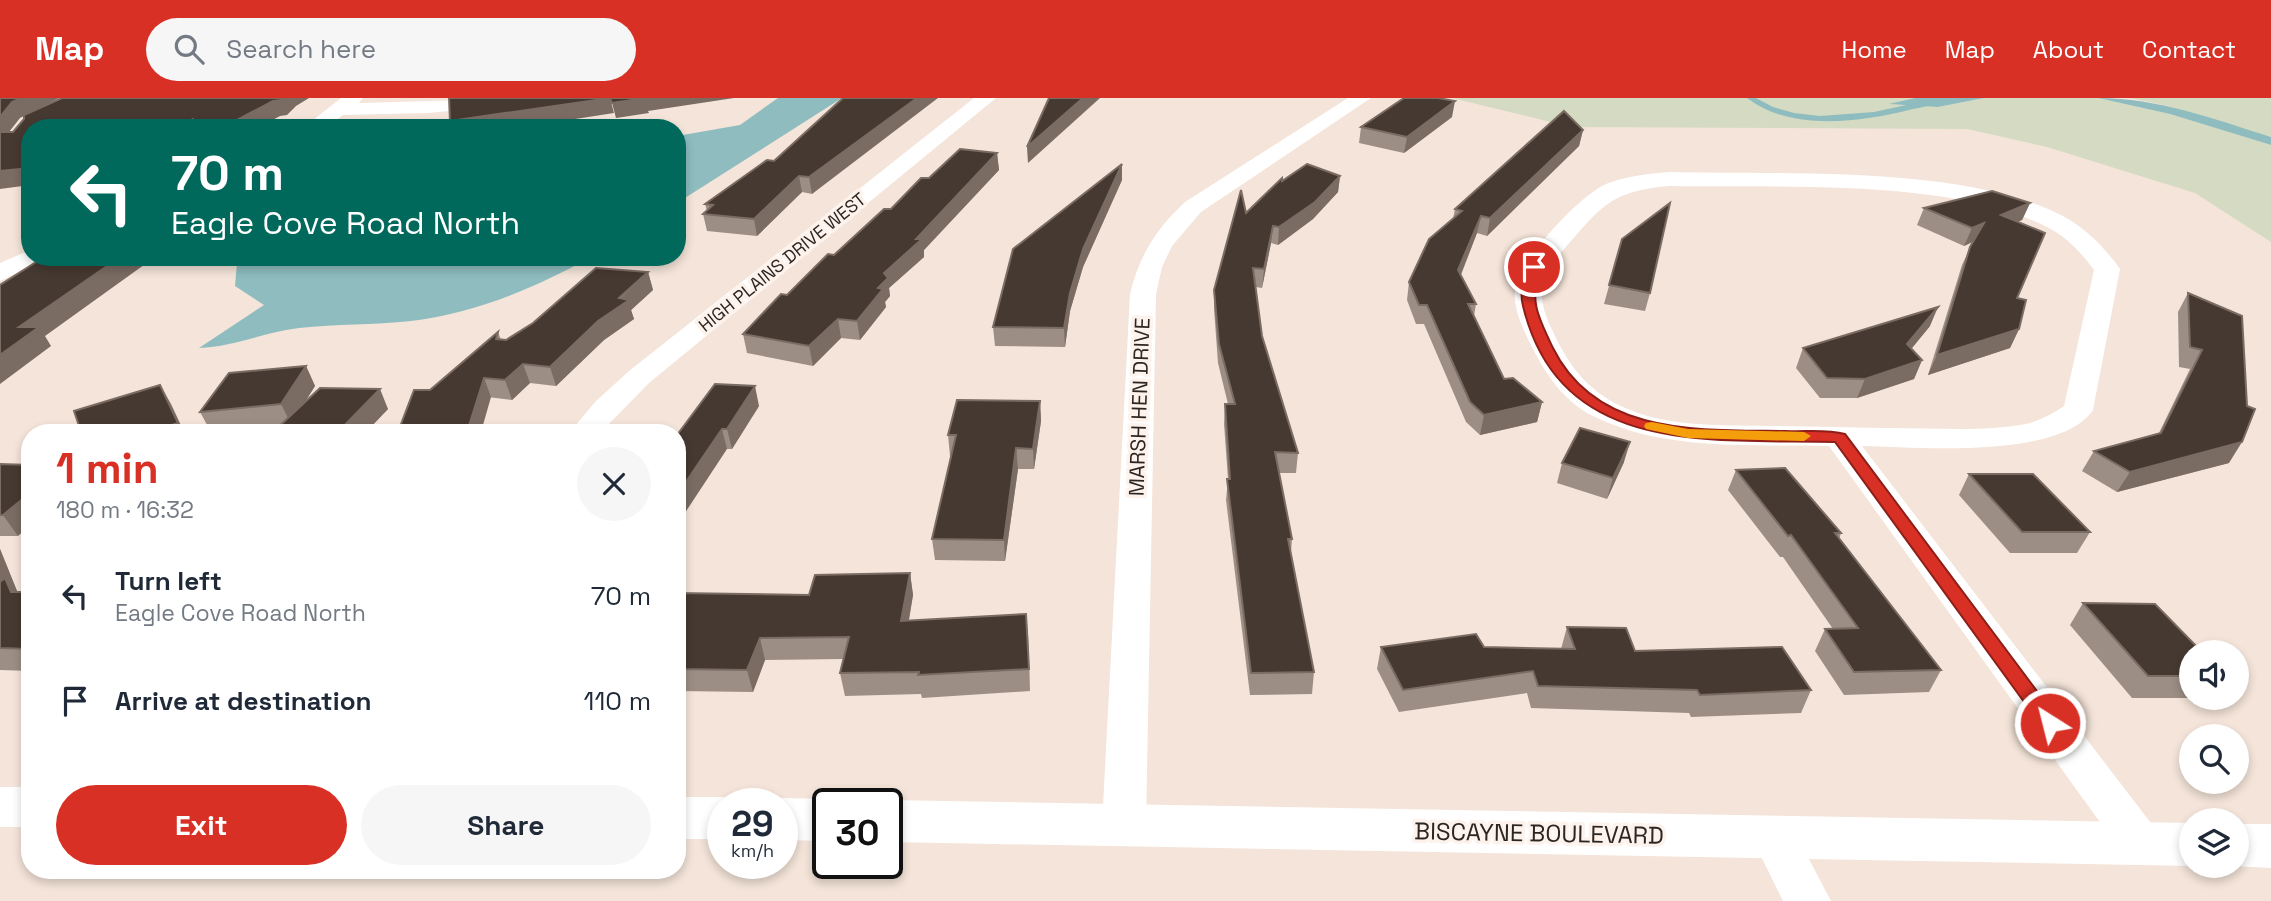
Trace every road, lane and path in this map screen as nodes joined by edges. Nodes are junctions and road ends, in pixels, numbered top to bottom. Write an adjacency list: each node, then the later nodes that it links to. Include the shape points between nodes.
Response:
1 (524, 98): 4 (street, via 428,107)
2 (986, 98): 8 (street, HIGH PLAINS DRIVE WEST, via 639,377)
3 (1362, 98): 15 (street, MARSH HEN DRIVE, via 1193,207 1165,235 1149,265 1143,294)
4 (347, 103): 5 (street)
5 (325, 119)
6 (21, 262): 7 (street)
7 (0, 273)
8 (592, 424)
9 (1839, 437): 9 (street, via 1688,434 1642,424 1601,408 1572,388 1557,370 1528,304 1527,286 1534,267 1602,193 1639,181 1891,185 1962,192 2057,224 2099,254 2107,269 2078,410 2059,424 1991,437); 17 (street)
10 (0, 807): 11 (street)
11 (21, 807)
12 (686, 818): 13 (street)
13 (707, 818)
14 (903, 821): 15 (street, BISCAYNE BOULEVARD)
15 (1124, 825): 16 (street, BISCAYNE BOULEVARD)
16 (1775, 838): 17 (street, BISCAYNE BOULEVARD); 21 (street)
17 (2141, 844): 18 (street, BISCAYNE BOULEVARD)
18 (2179, 845)
19 (2249, 846): 20 (street)
20 (2271, 846)
21 (1807, 901)

